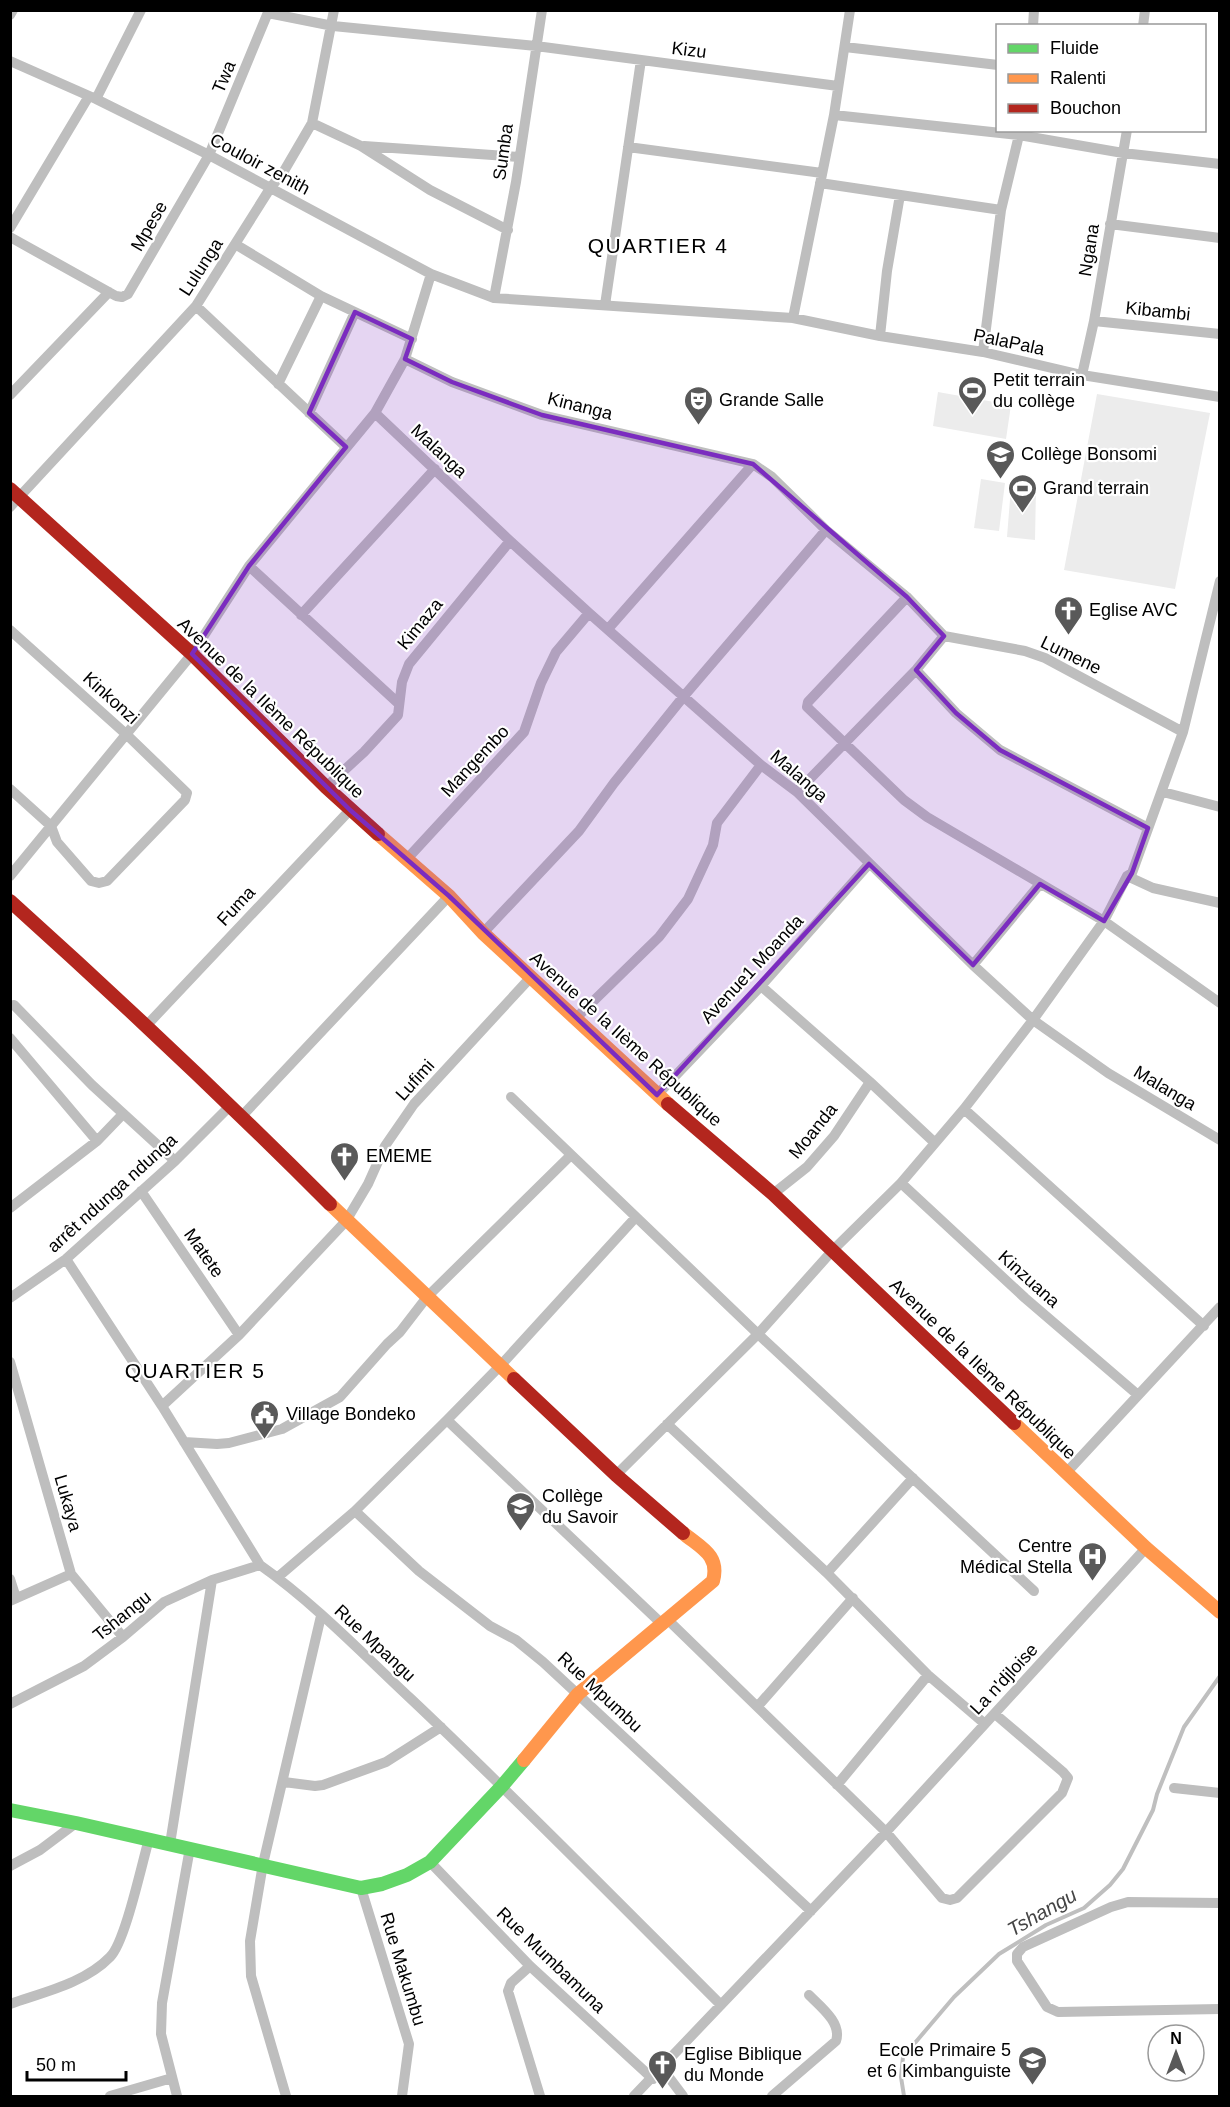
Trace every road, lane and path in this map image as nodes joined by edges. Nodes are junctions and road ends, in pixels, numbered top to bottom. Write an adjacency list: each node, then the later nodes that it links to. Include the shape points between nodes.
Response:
1 (13, 10): 7 (street)
2 (141, 10): 15 (street)
3 (334, 10): 8 (street, Lulunga)
4 (542, 10): 9 (street, Sumba)
5 (850, 10): 10 (street)
6 (269, 12): 8 (street, Kizu); 24 (street, Twa)
7 (10, 15)
8 (333, 26): 9 (street, Kizu); 17 (street, Lulunga)
9 (536, 46): 11 (street, Kizu); 25 (street, Sumba)
10 (844, 47): 13 (street); 14 (street)
11 (641, 60): 14 (street, Kizu); 22 (street)
12 (10, 61): 15 (street, Couloir zenith)
13 (996, 65)
14 (838, 86): 16 (street)
15 (92, 98): 24 (street, Couloir zenith); 32 (street)
16 (834, 115): 18 (street); 27 (street)
17 (312, 123): 21 (street); 28 (street, Lulunga)
18 (996, 131)
19 (1127, 132): 23 (street, Ngana)
20 (1019, 133): 23 (street); 30 (street)
21 (362, 146): 25 (street); 33 (street, via 430,190)
22 (628, 147): 27 (street); 41 (street)
23 (1123, 153): 26 (street); 31 (street, Ngana)
24 (209, 155): 28 (street, Couloir zenith); 38 (street, Mpese, via 128,294 122,297)
25 (519, 157): 33 (street, Sumba)
26 (1220, 164)
27 (821, 178): 29 (street); 44 (street)
28 (271, 187): 36 (street, Lulunga); 37 (street, Couloir zenith)
29 (900, 195): 30 (street); 47 (street)
30 (1001, 210): 49 (street)
31 (1110, 224): 35 (street); 45 (street, Ngana)
32 (10, 228)
33 (508, 230): 40 (street, Sumba)
34 (10, 237): 38 (street)
35 (1220, 238)
36 (235, 244): 39 (street); 42 (street, Lulunga)
37 (431, 274): 40 (street, Couloir zenith); 48 (street)
38 (109, 292): 53 (street)
39 (321, 296): 43 (street); 52 (street)
40 (494, 298): 41 (street)
41 (604, 305): 44 (street)
42 (196, 306): 52 (street); 60 (street, Lulunga)
43 (355, 312): 48 (street); 55 (street)
44 (793, 318): 47 (street, PalaPala)
45 (1094, 321): 46 (street, Kibambi); 51 (street, Ngana)
46 (1220, 334)
47 (880, 336): 49 (street, PalaPala)
48 (412, 339): 50 (street)
49 (983, 352): 51 (street, PalaPala)
50 (405, 359): 56 (street); 58 (street, Kinanga, via 452,382 542,415)
51 (1082, 375): 54 (street, PalaPala)
52 (278, 384): 55 (street)
53 (10, 395)
54 (1220, 397)
55 (309, 412): 57 (street)
56 (375, 412): 57 (street); 59 (street, Malanga)
57 (346, 447): 63 (street)
58 (753, 464): 61 (street, Kinanga, via 772,477); 69 (street)
59 (435, 470): 62 (street, Malanga); 68 (street)
60 (14, 498): 72 (street, Avenue de la IIème République)
61 (826, 530): 65 (street, Kinanga); 74 (street)
62 (510, 541): 67 (street, Malanga); 75 (street, Kimaza, via 409,664)
63 (249, 566): 68 (street); 72 (street)
64 (1220, 581): 66 (street)
65 (907, 597): 71 (street, Kinanga); 78 (street, via 808,702 807,707)
66 (1218, 601): 76 (street)
67 (589, 613): 69 (street, Malanga); 88 (street, Mangembo, via 556,652 524,732)
68 (302, 615): 75 (street)
69 (608, 629): 74 (street, Malanga)
70 (10, 630): 77 (street, Kinkonzi)
71 (944, 636): 73 (street); 76 (street, Lumene, via 1045,658)
72 (192, 654): 77 (street); 80 (street, Avenue de la IIème République)
73 (915, 670): 78 (street); 87 (street, via 956,713 1000,750)
74 (684, 696): 79 (street, Malanga); 97 (street, via 579,831)
75 (398, 703): 80 (street, Kimaza, via 398,715)
76 (1183, 732): 83 (street)
77 (127, 735): 86 (street); 86 (street, Kinkonzi, via 187,794 185,800 107,881 99,883 92,881 57,842)
78 (845, 742): 82 (street); 92 (street, via 927,818)
79 (761, 765): 82 (street, Malanga); 105 (street, via 717,823 713,845 688,899 659,937)
80 (326, 787): 85 (street, Avenue de la IIème République)
81 (10, 789): 86 (street)
82 (797, 792): 89 (street, Malanga)
83 (1162, 792): 84 (street); 87 (street)
84 (1220, 807)
85 (350, 810): 88 (street, Avenue de la IIème République); 107 (street, Fuma)
86 (51, 826): 90 (street)
87 (1148, 828): 91 (street, via 1132,873)
88 (406, 860): 93 (street, Avenue de la IIème République)
89 (869, 864): 98 (street, Malanga); 100 (street, Avenue1 Moanda)
90 (10, 876)
91 (1127, 876): 95 (street, via 1153,888); 96 (street)
92 (1040, 884): 96 (street); 98 (street)
93 (449, 896): 97 (street, Avenue de la IIème République); 115 (street)
94 (10, 901): 107 (street)
95 (1220, 903)
96 (1104, 921): 101 (street); 106 (street)
97 (483, 933): 99 (street, Avenue de la IIème République)
98 (973, 964): 106 (street, Malanga)
99 (531, 976): 105 (street, Avenue de la IIème République); 126 (street, Lufimi, via 414,1104)
100 (761, 986): 109 (street); 110 (street, Avenue1 Moanda)
101 (1207, 994): 102 (street); 103 (street)
102 (1220, 995)
103 (1220, 1003)
104 (14, 1005): 114 (street)
105 (576, 1018): 110 (street, Avenue de la IIème République)
106 (1033, 1020): 113 (street); 116 (street, Malanga, via 1108,1073)
107 (147, 1025): 112 (street)
108 (10, 1038): 117 (street)
109 (870, 1082): 118 (street); 123 (street, Moanda, via 834,1136 807,1167)
110 (657, 1095): 123 (street, Avenue de la IIème République)
111 (511, 1097): 119 (street)
112 (230, 1106): 115 (street); 120 (street, arrêt ndunga ndunga)
113 (964, 1109): 118 (street); 132 (street)
114 (123, 1114): 117 (street); 120 (street)
115 (242, 1116): 126 (street)
116 (1220, 1140)
117 (97, 1141): 124 (street)
118 (934, 1142): 121 (street)
119 (571, 1155): 125 (street); 129 (street)
120 (175, 1161): 122 (street, arrêt ndunga ndunga)
121 (901, 1183): 127 (street); 137 (street, Kinzuana, via 1025,1298)
122 (141, 1191): 128 (street, arrêt ndunga ndunga); 134 (street, Matete)
123 (773, 1194): 127 (street, Avenue de la IIème République)
124 (10, 1208)
125 (636, 1217): 133 (street); 136 (street)
126 (346, 1221): 129 (street); 134 (street, Lufimi)
127 (833, 1250): 133 (street); 142 (street, Avenue de la IIème République)
128 (66, 1260): 130 (street, arrêt ndunga ndunga); 138 (street, Rue Mpangu)
129 (427, 1297): 136 (street); 141 (street, via 340,1397 321,1409 282,1429 229,1443)
130 (10, 1298)
131 (1220, 1307): 132 (street)
132 (1204, 1326): 137 (street)
133 (758, 1334): 140 (street); 144 (street)
134 (240, 1335): 138 (street, Lufimi)
135 (10, 1362): 149 (street, Lukaya)
136 (500, 1365): 139 (street); 143 (street)
137 (1138, 1395): 142 (street)
138 (162, 1406): 141 (street, Rue Mpangu)
139 (447, 1420): 145 (street); 158 (street)
140 (667, 1424): 143 (street); 148 (street)
141 (184, 1442): 147 (street, Rue Mpangu)
142 (1065, 1473): 146 (street, Avenue de la IIème République)
143 (616, 1476): 158 (street, via 713,1558 713,1581)
144 (913, 1478): 148 (street); 153 (street)
145 (355, 1512): 150 (street); 161 (street, Rue Mpumbu, via 419,1571 490,1626 516,1640)
146 (1146, 1548): 156 (street, Avenue de la IIème République); 164 (street, La n'djloise)
147 (260, 1565): 150 (street, Rue Mpangu); 152 (street, Tshangu)
148 (827, 1573): 154 (street)
149 (71, 1574): 155 (street); 159 (street, Lukaya)
150 (278, 1577): 157 (street, Rue Mpangu)
151 (10, 1579): 155 (street)
152 (212, 1580): 159 (street, Tshangu, via 164,1602); 176 (street)
153 (1034, 1591)
154 (853, 1598): 160 (street); 163 (street)
155 (13, 1599)
156 (1220, 1612)
157 (321, 1616): 166 (street, Rue Mpangu); 167 (street)
158 (666, 1622): 161 (street); 163 (street)
159 (123, 1637): 162 (street, Tshangu, via 84,1666)
160 (928, 1675): 165 (street); 168 (street)
161 (578, 1694): 169 (street); 183 (street, Rue Mpumbu)
162 (10, 1704)
163 (758, 1706): 168 (street)
164 (995, 1713): 165 (street, La n'djloise); 174 (street, via 1063,1772 1068,1778 1062,1793 957,1898 950,1900 942,1898)
165 (985, 1724): 174 (street, La n'djloise)
166 (441, 1727): 167 (street, via 386,1761 323,1785); 169 (street, Rue Mpangu)
167 (284, 1782): 179 (street)
168 (837, 1785): 174 (street)
169 (502, 1786): 178 (street); 187 (street, Rue Mpangu)
170 (1174, 1788): 171 (street)
171 (1220, 1793)
172 (10, 1810): 173 (street)
173 (76, 1823): 175 (street); 180 (street)
174 (886, 1832): 183 (street, La n'djloise)
175 (149, 1839): 176 (street); 186 (street, via 122,1937 112,1956 96,1970 69,1983)
176 (170, 1844): 177 (street)
177 (190, 1848): 179 (street); 190 (street, via 162,2003 161,2034)
178 (430, 1862): 181 (street, via 407,1875); 184 (street, Rue Mumbamuna)
179 (263, 1864): 181 (street); 194 (street, via 250,1941 251,1976)
180 (10, 1866)
181 (361, 1888): 195 (street, Rue Makumbu, via 410,2044)
182 (1220, 1903): 188 (street, via 1128,1902 1023,1947 1017,1954 1017,1961 1047,2007 1058,2012)
183 (812, 1911): 187 (street, La n'djloise)
184 (530, 1965): 191 (street, Rue Mumbamuna); 196 (street, via 508,1991)
185 (809, 1995): 199 (street, via 835,2024 836,2042)
186 (10, 2004)
187 (721, 2005): 189 (street, La n'djloise)
188 (1220, 2009)
189 (662, 2068): 191 (street, La n'djloise); 198 (street)
190 (172, 2078): 192 (street); 193 (street)
191 (653, 2079): 197 (street, La n'djloise)
192 (110, 2097)
193 (177, 2097)
194 (286, 2097)
195 (402, 2097)
196 (540, 2097)
197 (634, 2097)
198 (683, 2097)
199 (772, 2097)

